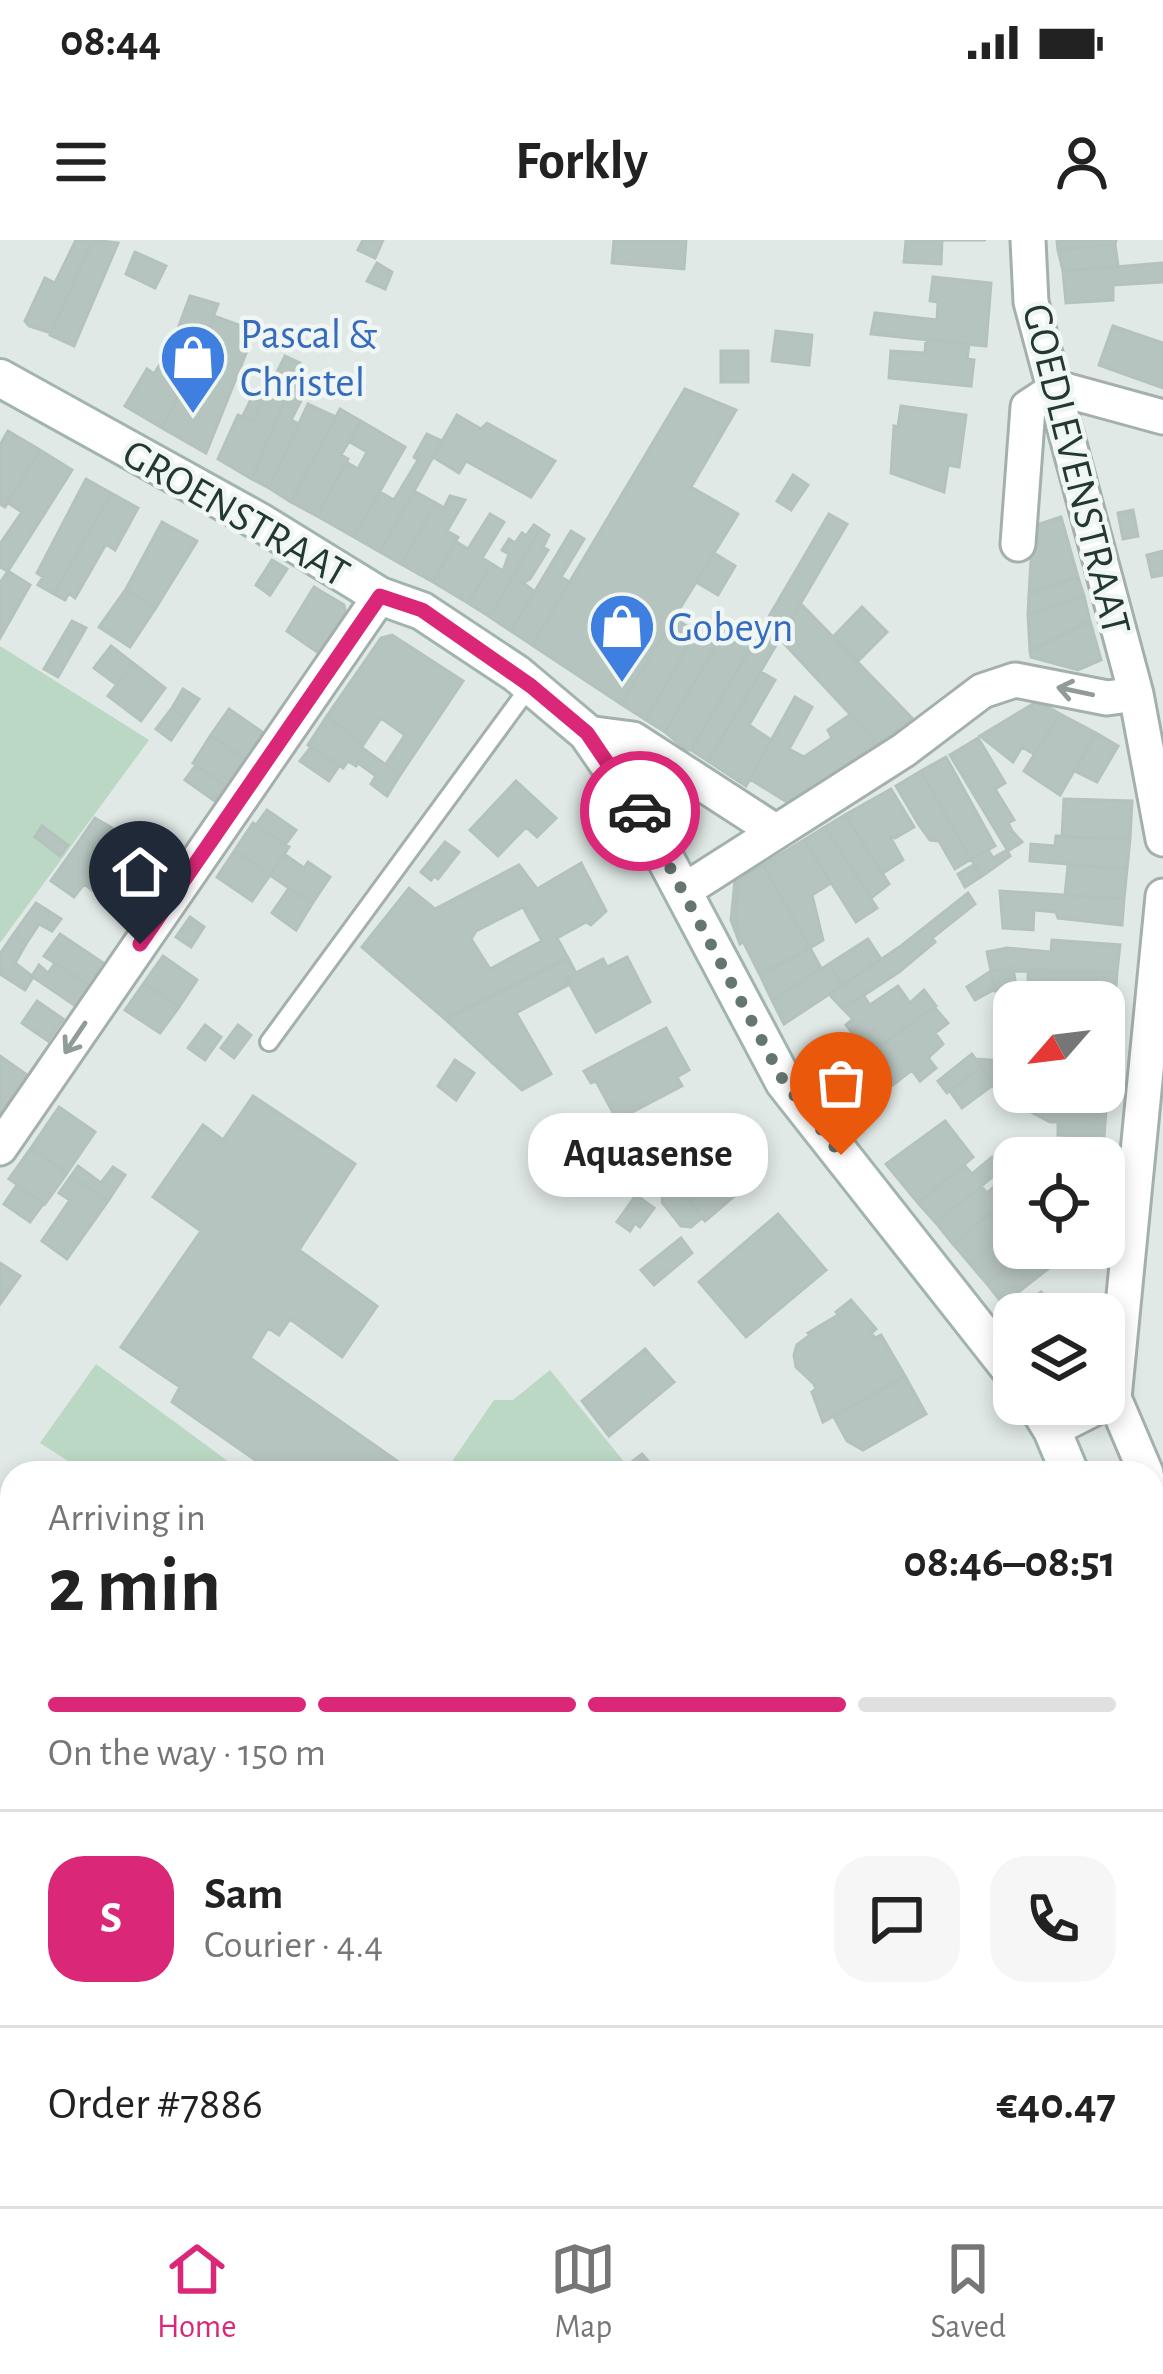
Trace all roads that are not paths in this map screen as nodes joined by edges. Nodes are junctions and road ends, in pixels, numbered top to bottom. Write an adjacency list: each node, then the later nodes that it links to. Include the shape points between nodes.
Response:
1 (1028, 240): 3 (street, GOEDLEVENSTRAAT, via 1031,302)
2 (0, 378): 6 (street, GROENSTRAAT)
3 (1057, 388): 4 (street); 5 (street, via 1028,407); 8 (street, GOEDLEVENSTRAAT)
4 (1163, 417)
5 (1018, 544)
6 (380, 596): 7 (street, GROENSTRAAT, via 422,610); 15 (street, one-way to 15)
7 (531, 686): 9 (street, GROENSTRAAT); 14 (lane)
8 (1136, 694): 10 (street, one-way to 10, via 1107,698 1015,680 982,691); 11 (street, GOEDLEVENSTRAAT)
9 (587, 733): 10 (street, GROENSTRAAT, via 633,739); 12 (street, GROENSTRAAT)
10 (775, 831): 12 (street)
11 (1163, 839)
12 (682, 892): 17 (street, GROENSTRAAT, via 784,1082)
13 (1162, 906): 16 (street)
14 (269, 1042)
15 (0, 1148)
16 (1119, 1293)
17 (993, 1347)
18 (1048, 1425): 20 (street)
19 (1120, 1425): 21 (street)
20 (1064, 1461)
21 (1139, 1461)

